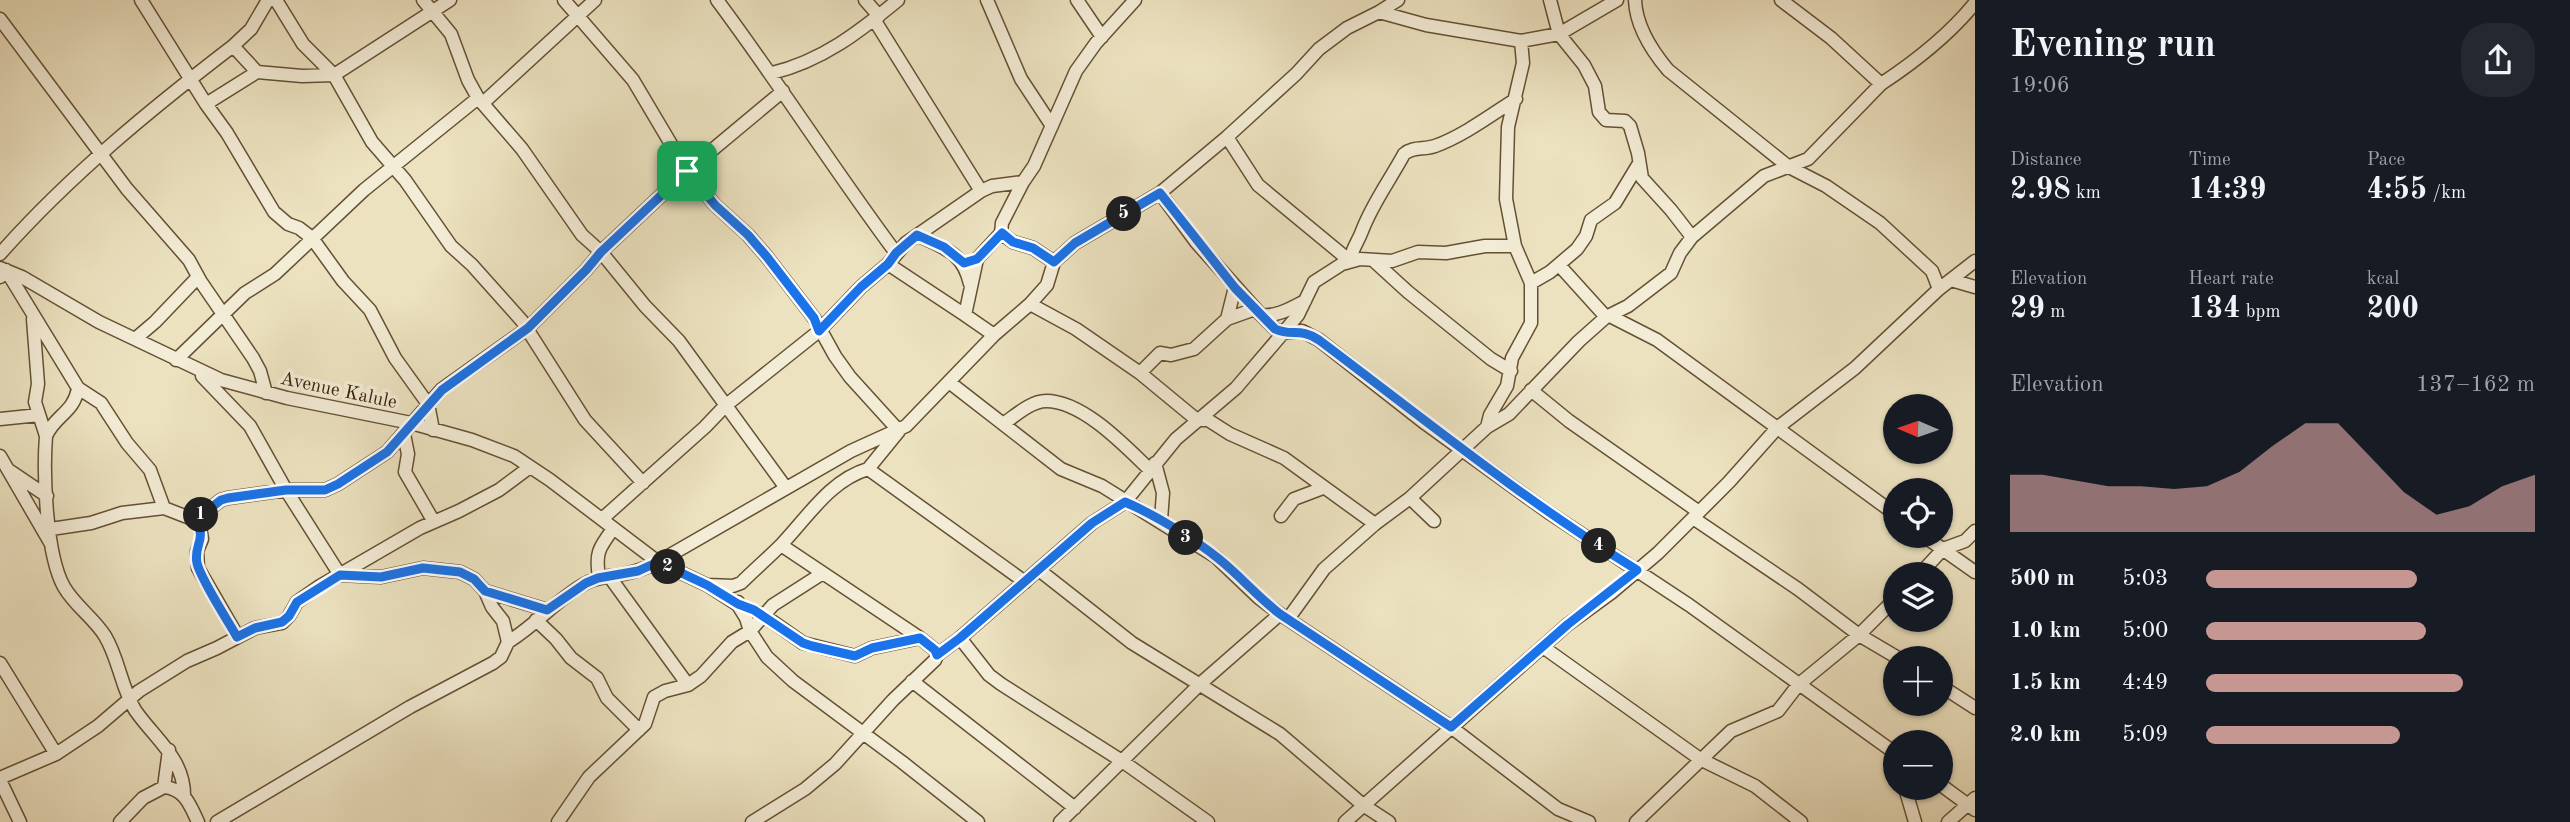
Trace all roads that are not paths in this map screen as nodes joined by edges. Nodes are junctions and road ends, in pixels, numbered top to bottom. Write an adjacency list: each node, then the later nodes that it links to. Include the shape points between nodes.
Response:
1 (141, 0): 32 (street)
2 (268, 0): 28 (street, via 251,29)
3 (276, 0): 31 (street, via 303,44)
4 (423, 0): 20 (street)
5 (450, 0): 20 (street)
6 (564, 0): 22 (street)
7 (595, 0): 22 (street)
8 (718, 0): 30 (street)
9 (865, 0): 23 (street)
10 (898, 0): 23 (street)
11 (987, 0): 38 (street, via 1021,79)
12 (1077, 0): 26 (street)
13 (1135, 0): 26 (street)
14 (1398, 0): 21 (street)
15 (1550, 0): 25 (street)
16 (1617, 0): 25 (street)
17 (1636, 0): 43 (street, via 1653,53 1668,70)
18 (1781, 0): 33 (street)
19 (1975, 3): 33 (street, via 1914,62)
20 (433, 10): 31 (street); 36 (street, via 451,34)
21 (1379, 12): 27 (street); 39 (street, via 1319,49)
22 (577, 16): 36 (street); 44 (street, via 633,80)
23 (877, 18): 30 (street, via 830,51); 46 (street)
24 (0, 19): 40 (street)
25 (1559, 34): 27 (street); 41 (street, via 1595,86 1599,112 1606,120 1625,121 1630,126)
26 (1101, 37): 38 (street, via 1076,71)
27 (1521, 41): 35 (street, via 1523,63)
28 (233, 46): 29 (street); 32 (street)
29 (257, 72): 31 (street); 37 (street)
30 (772, 73): 34 (street)
31 (334, 75): 42 (street, via 372,142)
32 (189, 80): 37 (street); 40 (street)
33 (1881, 84): 43 (street, via 1808,159)
34 (783, 91): 44 (street); 55 (street)
35 (1516, 98): 52 (street, via 1508,127 1506,199); 57 (street, via 1434,147 1409,149 1352,248)
36 (480, 100): 42 (street); 53 (street, via 527,156 571,221)
37 (206, 104): 50 (street, via 274,212)
38 (1052, 126): 45 (street)
39 (1227, 137): 47 (street); 57 (street, via 1258,185)
40 (100, 154): 54 (street); 63 (street, via 189,260)
41 (1638, 165): 51 (street, via 1642,178); 61 (street, via 1615,203 1591,220 1577,249)
42 (393, 166): 50 (street); 78 (street, via 451,246)
43 (1789, 167): 51 (street, via 1764,176); 68 (street, via 1880,223 1932,271)
44 (687, 171): 53 (street); 79 (street, via 767,257)
45 (1023, 182): 46 (street); 48 (street, via 1002,223)
46 (981, 191): 49 (street)
47 (1160, 193): 60 (street, via 1075,243); 67 (street)
48 (1002, 233): 56 (street); 60 (street)
49 (917, 235): 55 (street); 56 (street)
50 (312, 237): 72 (street, via 280,269); 92 (street, via 370,310 382,337)
51 (1692, 237): 76 (street, via 1671,273)
52 (1515, 246): 58 (street, via 1418,252 1392,261); 65 (street)
53 (601, 252): 78 (street); 93 (street, via 679,341)
54 (0, 254)
55 (892, 259): 75 (street); 79 (street)
56 (971, 261): 75 (street)
57 (1350, 261): 58 (street); 69 (street, via 1314,282)
58 (1374, 261): 86 (street)
59 (1975, 261): 64 (street)
60 (1054, 262): 70 (street, via 1047,285)
61 (1559, 265): 65 (street); 76 (street)
62 (2, 272): 73 (street); 83 (street, Avenue Kalule, via 29,281)
63 (198, 277): 72 (street); 83 (street)
64 (1951, 280): 66 (street); 68 (street)
65 (1531, 283): 86 (street, via 1531,323 1512,358)
66 (1975, 287)
67 (1235, 288): 71 (street); 77 (street)
68 (1939, 289): 99 (street, via 1855,368)
69 (1305, 300): 71 (street, via 1270,316); 74 (street)
70 (1030, 304): 82 (street); 87 (street)
71 (1258, 312): 77 (street); 81 (street)
72 (223, 313): 84 (street); 91 (street, via 260,371)
73 (32, 314): 89 (street); 94 (street)
74 (1298, 314): 80 (street); 81 (street)
75 (965, 315): 82 (street)
76 (1608, 317): 90 (street); 99 (street, via 1657,340)
77 (1227, 319): 87 (street, via 1194,349 1160,353)
78 (528, 328): 92 (street); 109 (street, via 585,420)
79 (819, 331): 93 (street); 102 (street, via 850,377)
80 (1301, 331): 81 (street); 104 (street, via 1319,340)
81 (1283, 333): 96 (street, via 1236,388)
82 (994, 335): 88 (street)
83 (135, 339): 84 (street, Avenue Kalule)
84 (176, 359): 85 (street, Avenue Kalule)
85 (193, 368): 91 (street, Avenue Kalule); 112 (street, via 244,418)
86 (1511, 371): 98 (street)
87 (1140, 373): 96 (street)
88 (948, 382): 97 (street); 102 (street)
89 (78, 387): 103 (street, via 71,408); 117 (street, via 101,403 150,470)
90 (1531, 390): 98 (street, via 1509,414); 118 (street)
91 (266, 393): 100 (street, Avenue Kalule)
92 (428, 404): 100 (street); 101 (street)
93 (725, 406): 109 (street); 110 (street)
94 (38, 415): 95 (street); 103 (street)
95 (0, 419)
96 (1197, 420): 107 (street); 111 (street, via 1208,420 1284,458)
97 (1003, 424): 107 (street, via 1032,405 1045,401 1059,404 1107,431); 115 (street, via 1061,469 1102,486)
98 (1487, 427): 104 (street)
99 (1777, 428): 116 (street); 118 (street)
100 (407, 429): 101 (street, Avenue Kalule); 112 (street, via 387,452 332,488); 124 (street, via 405,472)
101 (433, 430): 106 (street, Avenue Kalule, via 497,449)
102 (899, 431): 108 (street); 110 (street, via 851,451)
103 (46, 436): 113 (street)
104 (1461, 450): 114 (street); 136 (street)
105 (3, 462): 113 (street); 129 (street)
106 (530, 467): 120 (street, Avenue Kalule); 124 (street, via 499,490)
107 (1153, 467): 115 (street); 122 (street, via 1163,493)
108 (868, 468): 130 (street, via 821,500); 141 (street)
109 (643, 483): 120 (street)
110 (786, 488): 133 (street)
111 (1323, 488): 119 (street, via 1294,499); 125 (street)
112 (286, 490): 121 (street, via 221,500); 139 (street)
113 (47, 496): 127 (street)
114 (1409, 498): 123 (street); 125 (street)
115 (1125, 502): 122 (street); 135 (street, via 1092,523)
116 (1883, 505)
117 (164, 508): 121 (street); 127 (street)
118 (1696, 515): 136 (street); 152 (street)
119 (1281, 516)
120 (602, 519): 126 (street, Avenue Kalule)
121 (195, 520): 153 (street, via 202,540 198,568)
122 (1161, 520): 149 (street, via 1216,557)
123 (1434, 521)
124 (434, 522): 139 (street)
125 (1374, 524): 149 (street, via 1324,569)
126 (613, 528): 133 (street, Avenue Kalule); 140 (street, via 596,558)
127 (51, 529): 129 (street)
128 (1975, 531): 132 (street)
129 (51, 544): 166 (street, via 54,567 65,589 105,637)
130 (781, 545): 138 (street); 143 (street)
131 (1940, 548): 132 (street)
132 (1943, 550): 134 (street); 137 (street)
133 (658, 562): 140 (street); 142 (street, Avenue Kalule)
134 (1932, 562)
135 (1039, 570): 141 (street); 162 (street, via 1132,643)
136 (1637, 570): 157 (street); 164 (street)
137 (1975, 572)
138 (823, 573): 148 (street); 154 (street)
139 (340, 575): 144 (street, via 381,577 423,568 460,572); 153 (street, via 297,602 282,622)
140 (604, 577): 146 (street, via 586,583); 163 (street)
141 (1025, 582): 155 (street)
142 (707, 585): 143 (street); 145 (street, Avenue Kalule)
143 (737, 585): 145 (street)
144 (485, 591): 146 (street); 156 (street, via 503,621)
145 (738, 604): 148 (street, Avenue Kalule); 151 (street)
146 (547, 610): 150 (street)
147 (1883, 611): 152 (street)
148 (763, 615): 151 (street); 154 (street, Avenue Kalule, via 803,643 855,656)
149 (1284, 616): 162 (street); 168 (street)
150 (536, 620): 156 (street); 169 (street, via 571,658 593,674 607,698)
151 (750, 631): 163 (street, via 732,642); 170 (street, via 767,657 793,681)
152 (1860, 635): 158 (street); 164 (street)
153 (237, 637): 166 (street, via 187,661)
154 (920, 638): 159 (street)
155 (960, 638): 159 (street); 175 (street, via 989,675)
156 (508, 642): 187 (street, via 493,663)
157 (1543, 647): 168 (street); 174 (street)
158 (1883, 649)
159 (937, 655): 161 (street)
160 (0, 663): 173 (street)
161 (912, 681): 170 (street); 183 (street)
162 (1200, 684): 175 (street); 182 (street, via 1289,740)
163 (688, 685): 169 (street, via 654,697)
164 (1798, 685): 171 (street); 174 (street, via 1778,711 1731,731)
165 (1953, 694): 167 (street)
166 (129, 700): 172 (street); 173 (street)
167 (1975, 708)
168 (1451, 727): 182 (street); 195 (street, via 1558,808)
169 (639, 730): 188 (street, via 589,777)
170 (864, 733): 189 (street, via 805,789); 190 (street)
171 (1883, 744)
172 (169, 750): 177 (street); 179 (street, via 182,776)
173 (56, 754): 176 (street)
174 (1700, 759): 196 (street); 197 (street, via 1755,786)
175 (1122, 761): 183 (street); 192 (street)
176 (0, 779): 184 (street)
177 (164, 787): 179 (street); 185 (street, via 143,798)
178 (1953, 792): 181 (street)
179 (184, 795): 186 (street)
180 (1909, 800): 198 (street)
181 (1973, 804): 199 (street)
182 (1363, 805): 193 (street); 194 (street)
183 (1075, 808): 191 (street)
184 (20, 822)
185 (120, 822)
186 (198, 822)
187 (217, 822)
188 (558, 822)
189 (752, 822)
190 (978, 822)
191 (1060, 822)
192 (1208, 822)
193 (1345, 822)
194 (1389, 822)
195 (1589, 822)
196 (1636, 822)
197 (1801, 822)
198 (1916, 822)
199 (1948, 822)

